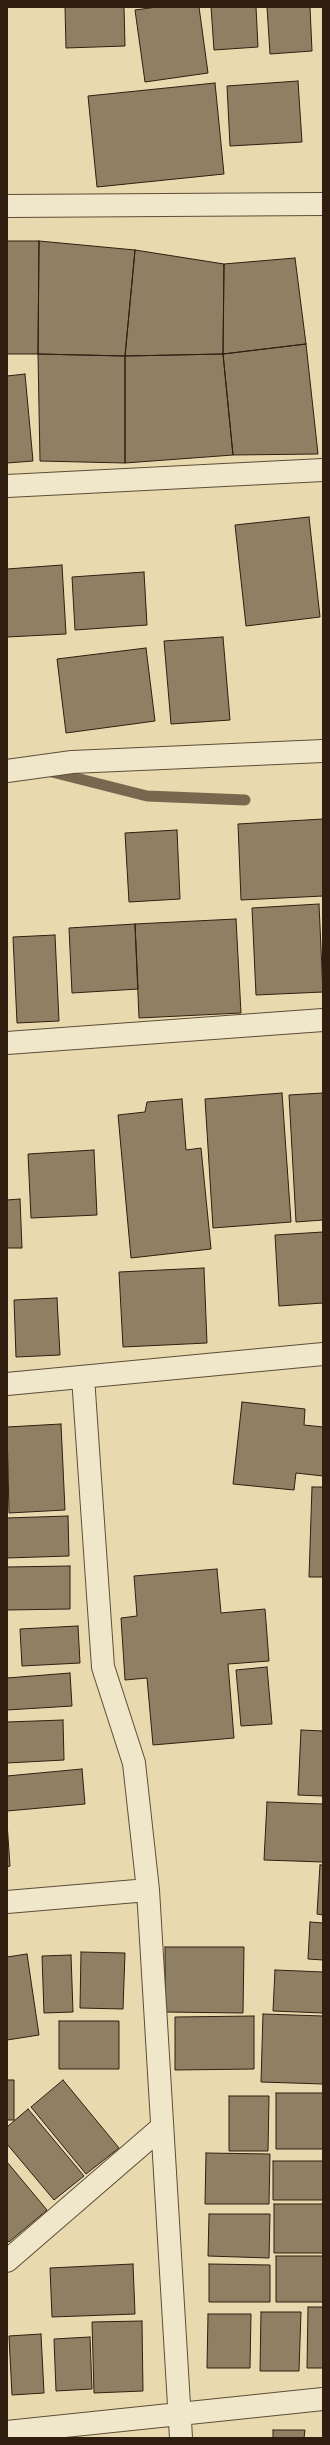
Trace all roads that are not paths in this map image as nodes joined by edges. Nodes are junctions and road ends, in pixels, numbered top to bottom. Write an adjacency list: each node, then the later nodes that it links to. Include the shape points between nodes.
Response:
1 (323, 204): 2 (street)
2 (7, 206)
3 (323, 470): 4 (street)
4 (7, 486)
5 (323, 750): 6 (street, via 72,762)
6 (7, 771)
7 (323, 1020): 8 (street)
8 (7, 1044)
9 (323, 1354): 10 (street)
10 (83, 1377): 11 (street); 12 (street, via 103,1667 134,1763)
11 (7, 1384)
12 (148, 1890): 13 (street); 14 (street)
13 (7, 1902)
14 (162, 2127): 15 (street); 17 (street)
15 (7, 2261)
16 (323, 2399): 17 (street)
17 (181, 2413): 18 (street); 19 (street)
18 (7, 2432)
19 (181, 2438)

